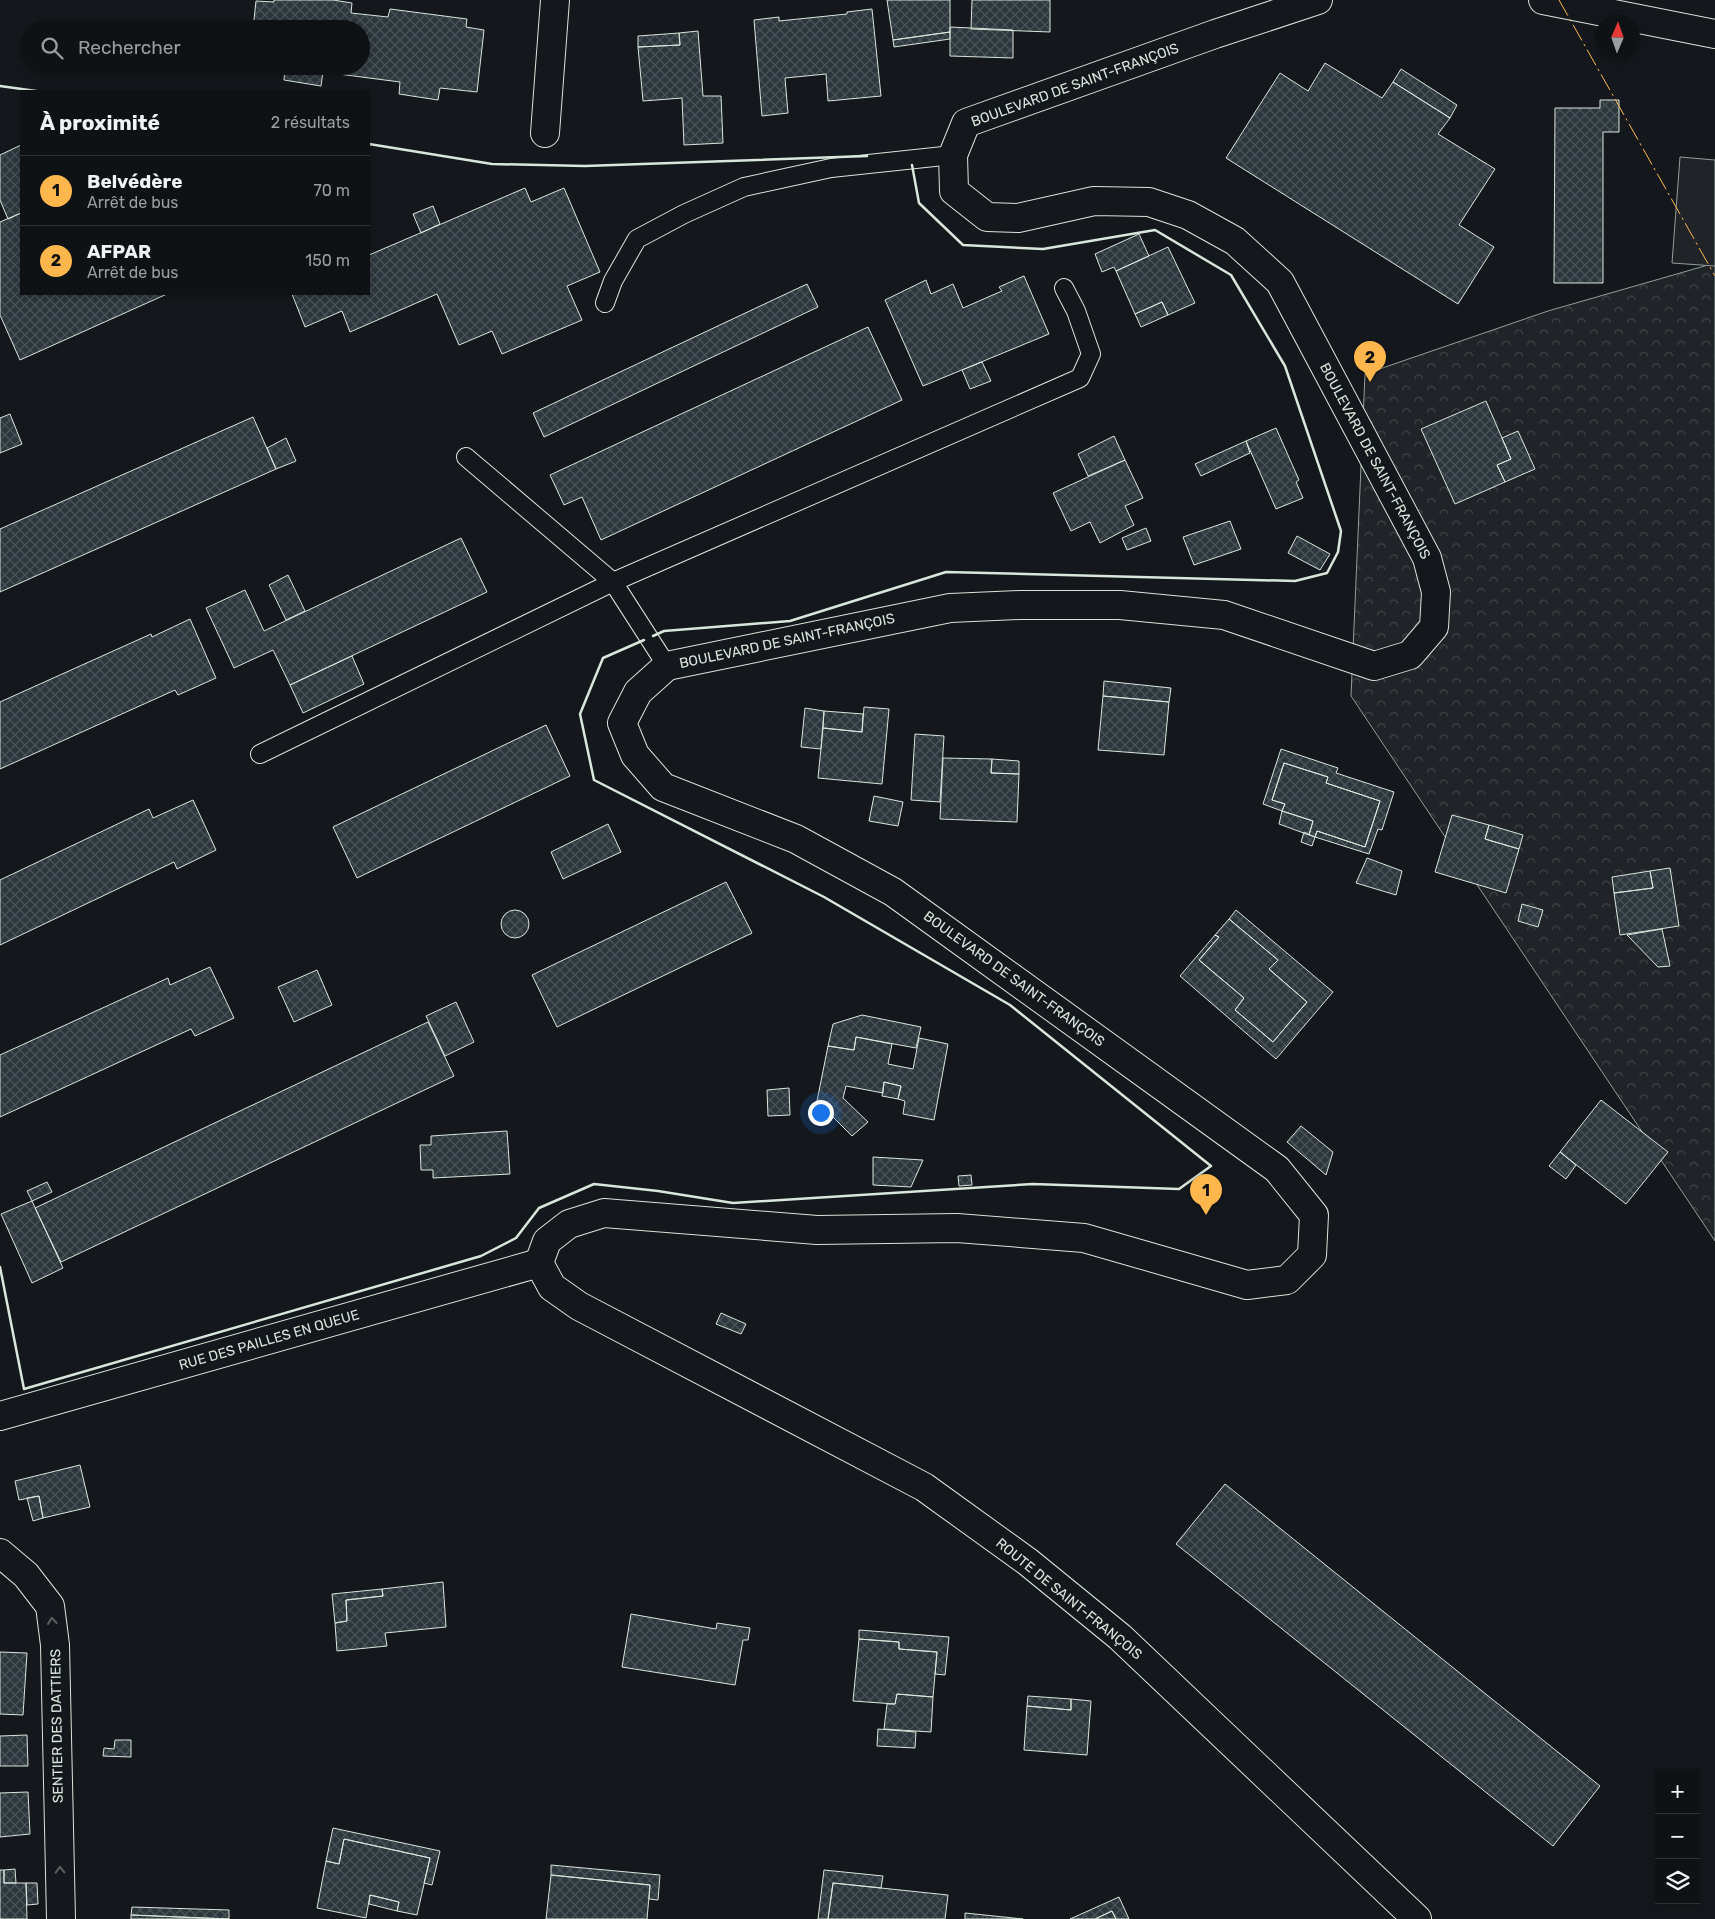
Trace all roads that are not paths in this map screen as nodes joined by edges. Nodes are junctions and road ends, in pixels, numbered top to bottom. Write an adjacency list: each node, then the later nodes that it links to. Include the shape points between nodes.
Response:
1 (555, 0): 5 (main road)
2 (1318, 0): 6 (main road, BOULEVARD DE SAINT-FRANÇOIS, via 966,124)
3 (1543, 0): 4 (main road)
4 (1715, 34)
5 (545, 133)
6 (953, 155): 8 (lane, via 831,168 744,186 636,239); 11 (main road, BOULEVARD DE SAINT-FRANÇOIS, via 954,191 988,217 1018,218 1094,201 1149,202 1188,215 1235,241 1280,282 1427,558 1436,592 1434,627 1410,655 1374,666 1224,615 1120,605 950,608)
7 (1064, 288): 10 (lane, via 1091,354 1080,378)
8 (605, 302)
9 (466, 457): 10 (lane)
10 (613, 582): 11 (lane); 12 (lane)
11 (668, 666): 13 (main road, BOULEVARD DE SAINT-FRANÇOIS, via 638,692 622,723 636,755 663,787 796,839 893,892 1261,1157 1277,1169 1314,1215 1312,1256 1287,1280 1247,1285 1084,1238 956,1228 817,1230 604,1213 569,1224 547,1242)
12 (260, 754)
13 (539, 1263): 14 (main road, RUE DES PAILLES EN QUEUE); 17 (main road, ROUTE DE SAINT-FRANÇOIS, via 552,1287 579,1306 924,1487 1028,1562 1120,1638)
14 (0, 1416)
15 (0, 1553): 16 (main road, SENTIER DES DATTIERS, one-way to 15, via 55,1645 50,1606 26,1574)
16 (61, 1919)
17 (1417, 1919)

